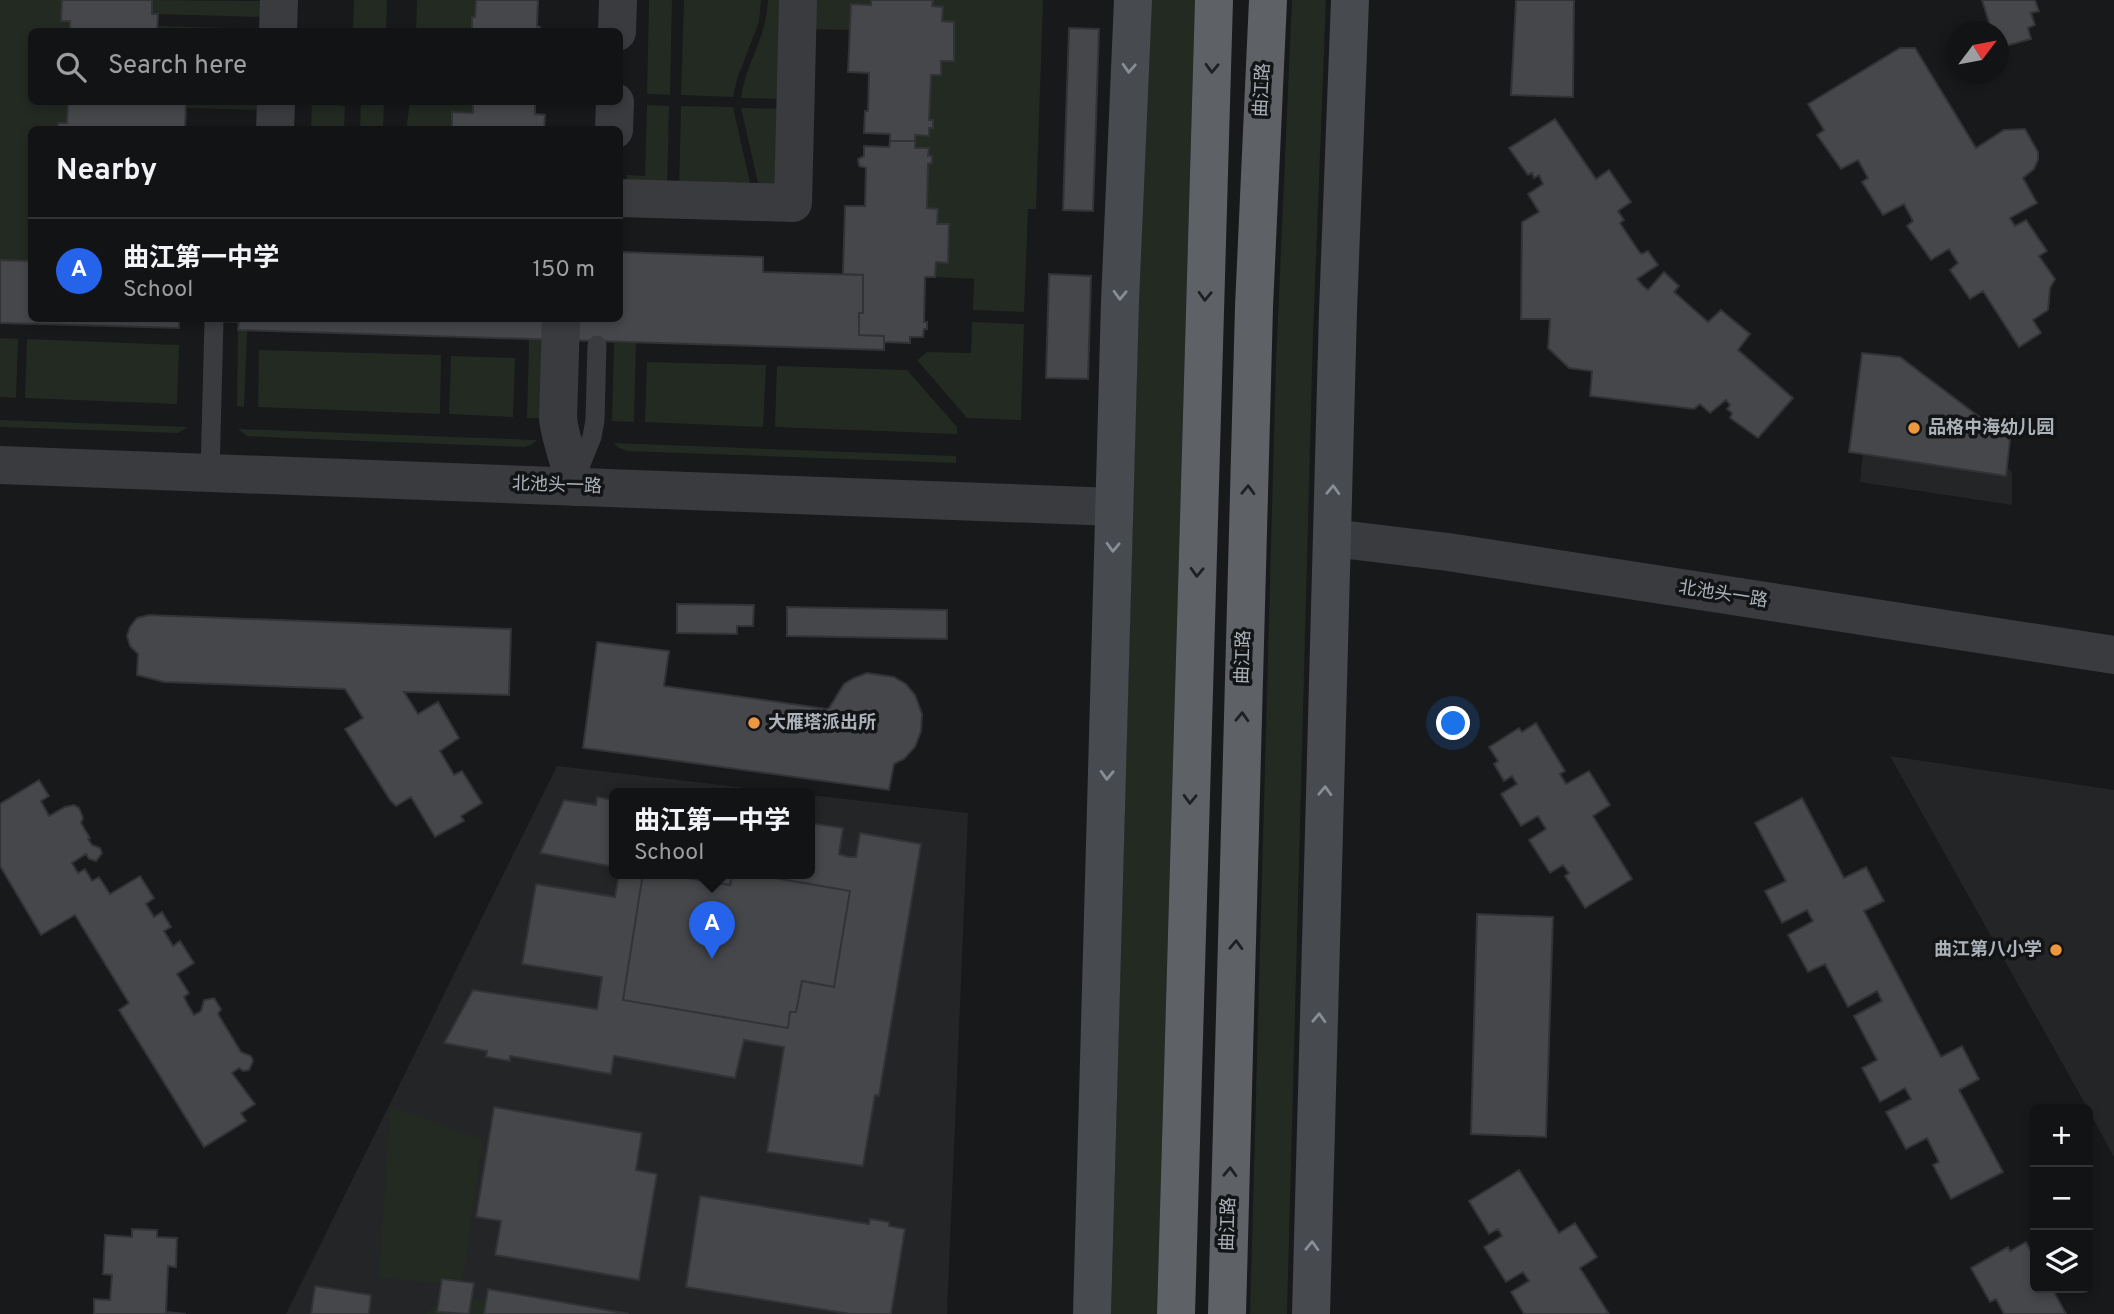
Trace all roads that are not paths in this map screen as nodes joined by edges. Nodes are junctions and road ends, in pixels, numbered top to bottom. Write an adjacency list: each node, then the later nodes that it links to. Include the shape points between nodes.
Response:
1 (279, 0): 8 (street)
2 (618, 0): 9 (street)
3 (798, 0): 14 (street, via 793,203)
4 (1133, 0): 21 (main road, one-way to 21)
5 (1214, 0): 25 (highway, one-way to 25)
6 (1268, 0): 26 (highway, 曲江路, one-way to 6, via 1252,362)
7 (1350, 0): 22 (main road, one-way to 7)
8 (278, 28)
9 (617, 28)
10 (276, 105): 12 (street)
11 (615, 105): 13 (street)
12 (275, 126)
13 (614, 126)
14 (623, 198)
15 (214, 322): 19 (lane)
16 (561, 322): 20 (street, via 558,419)
17 (597, 345): 20 (lane, via 595,420)
18 (0, 465): 19 (street, 北池头一路)
19 (210, 473): 20 (street, 北池头一路)
20 (575, 487): 21 (street, 北池头一路)
21 (1114, 507): 24 (main road, one-way to 24)
22 (1332, 538): 23 (street, 北池头一路); 27 (main road, one-way to 22)
23 (2114, 655)
24 (1092, 1314)
25 (1176, 1314)
26 (1227, 1314)
27 (1311, 1314)

